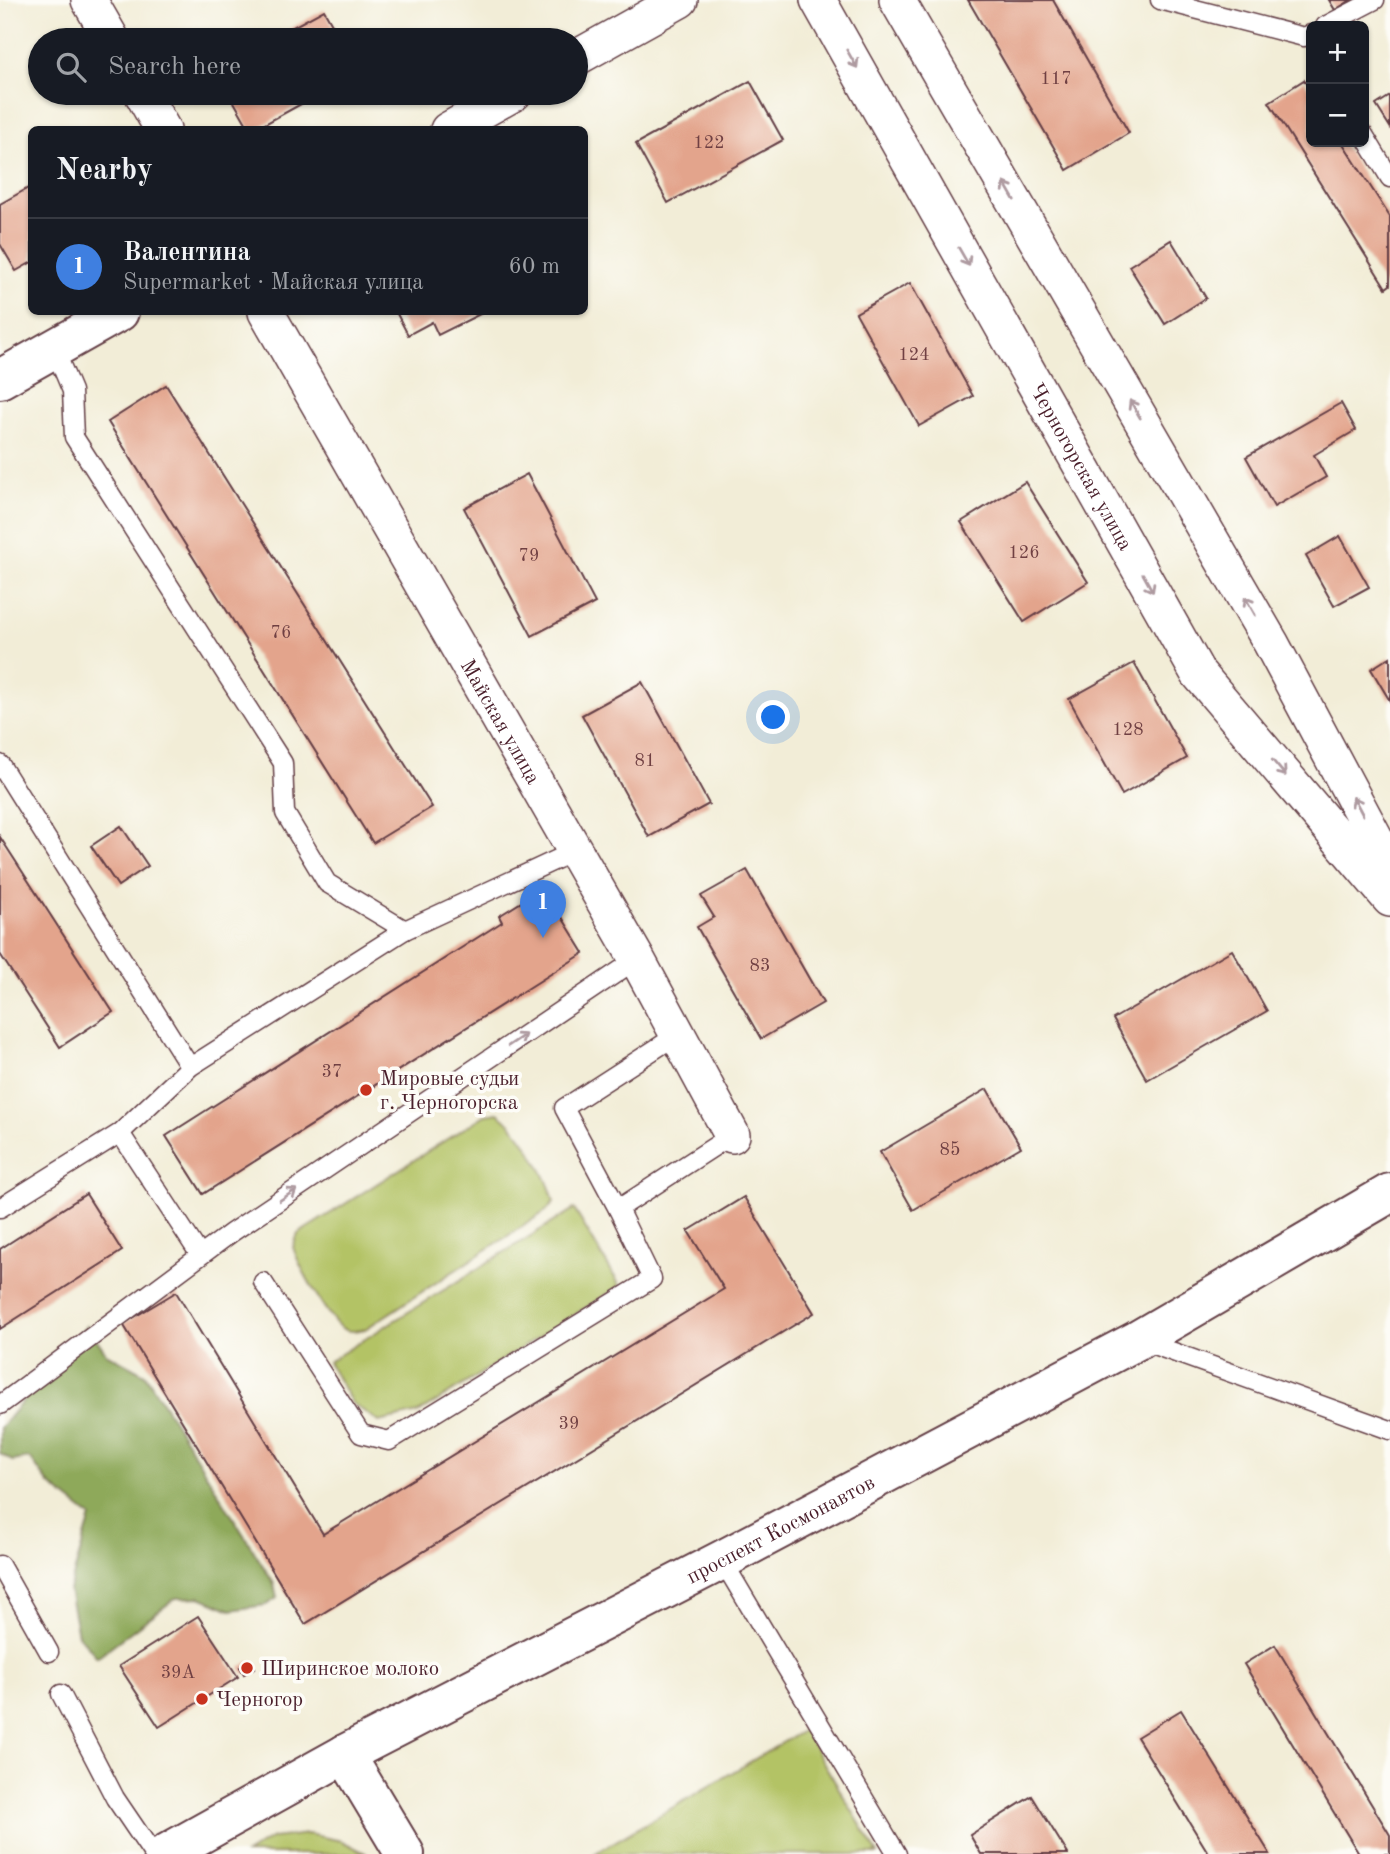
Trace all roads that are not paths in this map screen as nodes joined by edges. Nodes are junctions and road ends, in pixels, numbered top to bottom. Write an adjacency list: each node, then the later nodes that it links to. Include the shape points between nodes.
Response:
1 (89, 0): 8 (street)
2 (680, 0): 10 (street)
3 (818, 0): 24 (street, Черногорская улица, one-way to 24, via 1198,673)
4 (897, 0): 23 (street, one-way to 4, via 1271,643)
5 (1160, 0): 9 (lane)
6 (1376, 0): 7 (lane)
7 (1335, 21)
8 (105, 28)
9 (1306, 39)
10 (588, 51)
11 (149, 105): 13 (street)
12 (493, 105): 14 (street)
13 (161, 126)
14 (455, 126)
15 (1369, 143): 16 (lane)
16 (1390, 178)
17 (114, 315): 19 (main road)
18 (268, 315): 22 (street, Майская улица)
19 (54, 348): 20 (main road); 25 (lane, via 72,391 74,437 283,763 285,813 320,872 327,883)
20 (0, 379)
21 (0, 764): 28 (lane)
22 (575, 851): 25 (lane); 26 (street, Майская улица)
23 (1390, 866)
24 (1390, 900)
25 (405, 930): 28 (lane)
26 (637, 959): 27 (street, Майская улица); 34 (lane, one-way to 26)
27 (677, 1035): 30 (street, Майская улица); 33 (lane, via 564,1108)
28 (190, 1067): 29 (lane)
29 (120, 1133): 32 (lane); 34 (lane)
30 (732, 1135): 33 (lane)
31 (1390, 1193): 36 (main road, проспект Космонавтов)
32 (0, 1208)
33 (618, 1209): 35 (lane, via 652,1279 389,1441 361,1434)
34 (200, 1255): 37 (lane)
35 (263, 1282)
36 (1138, 1340): 38 (lane); 39 (main road, проспект Космонавтов)
37 (0, 1405)
38 (1390, 1430)
39 (722, 1560): 43 (main road, проспект Космонавтов); 47 (lane)
40 (0, 1565): 41 (lane)
41 (49, 1652)
42 (61, 1694): 44 (lane, via 115,1798)
43 (345, 1754): 45 (main road, проспект Космонавтов); 46 (main road)
44 (153, 1854)
45 (165, 1854)
46 (405, 1854)
47 (898, 1854)

